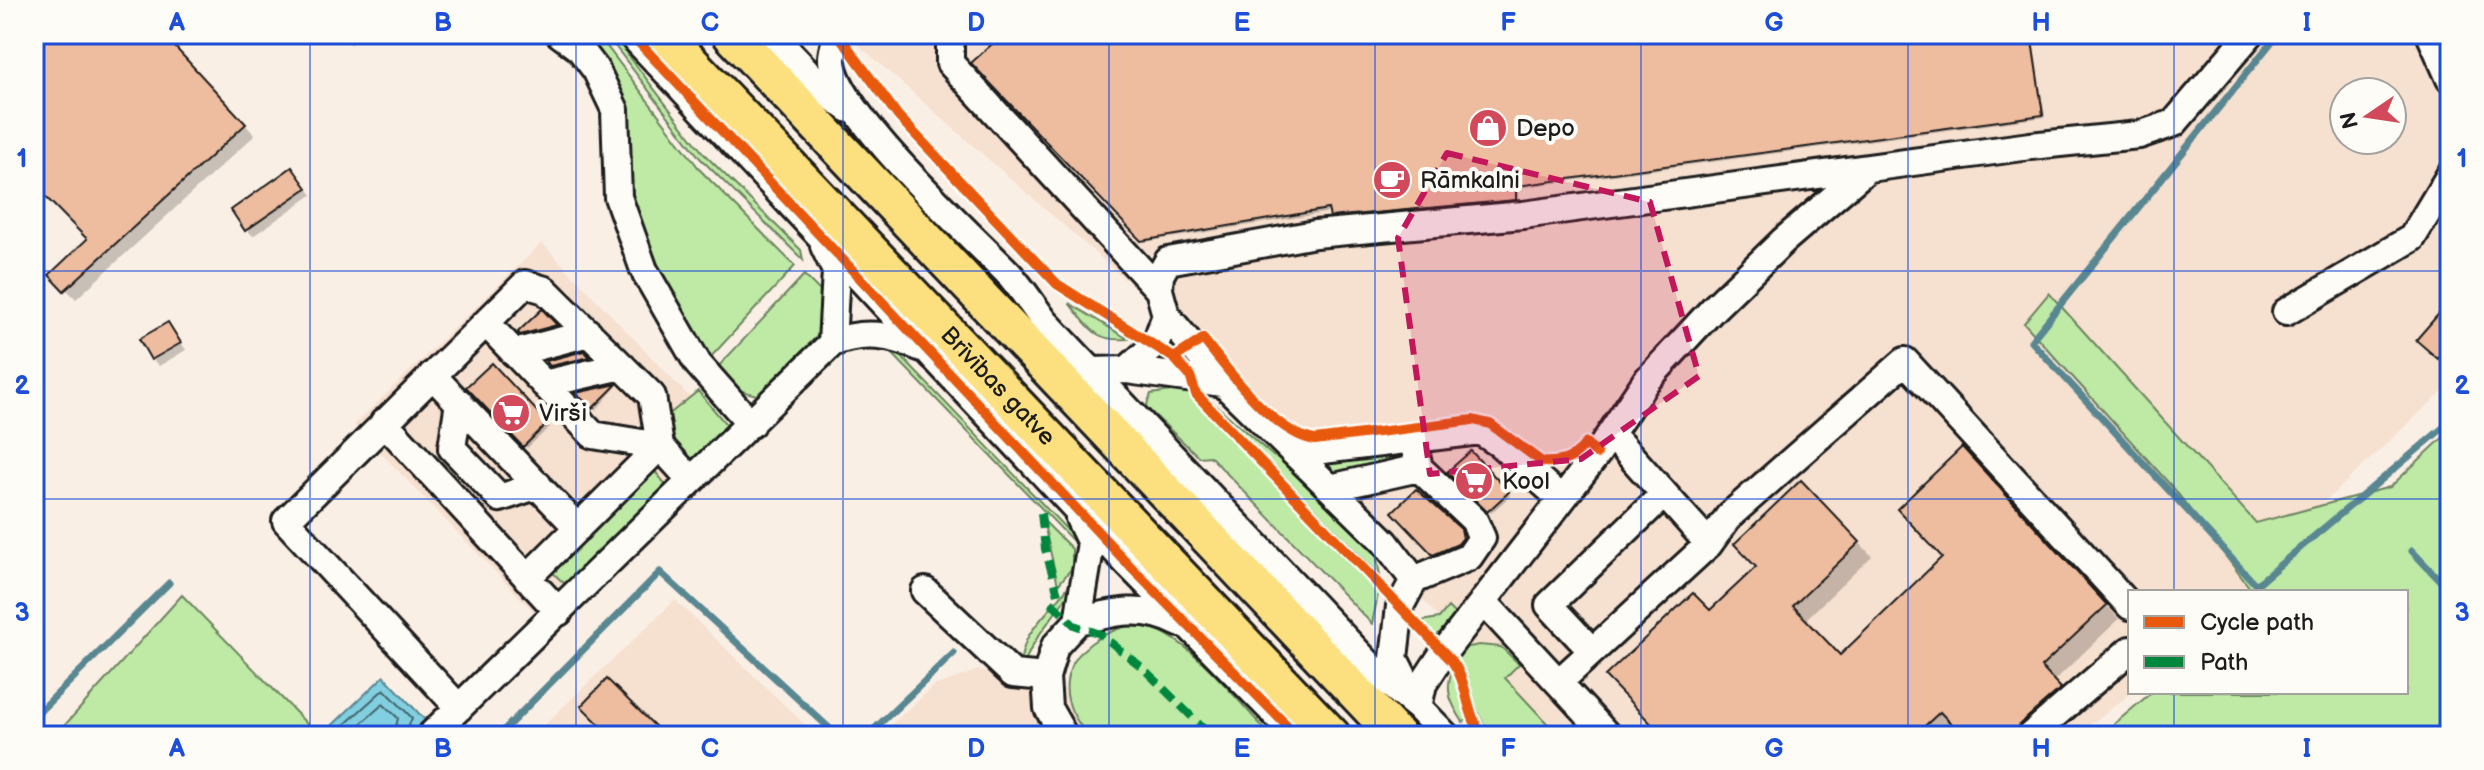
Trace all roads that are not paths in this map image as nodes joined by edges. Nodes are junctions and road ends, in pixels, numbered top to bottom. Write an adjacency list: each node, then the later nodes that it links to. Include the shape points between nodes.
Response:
1 (560, 34): 31 (street, via 596,70 615,110 618,197 644,270 698,364)
2 (631, 34): 14 (street)
3 (663, 34): 62 (highway, Brīvības gatve)
4 (731, 34): 63 (highway, Brīvības gatve)
5 (772, 34): 11 (street, via 828,94)
6 (838, 34): 11 (street, via 832,59 837,78)
7 (950, 34): 15 (street, via 950,63)
8 (2250, 34): 12 (street, via 2174,123 2139,135)
9 (2430, 34): 10 (street)
10 (2450, 79)
11 (865, 121): 25 (street)
12 (1867, 169): 15 (street, via 1523,215 1315,234 1168,261); 32 (street, via 1714,308 1646,381)
13 (2450, 175): 16 (street, via 2412,238)
14 (818, 232): 20 (street, via 836,271); 21 (street)
15 (1159, 290): 17 (street)
16 (2286, 312)
17 (1166, 315): 24 (street, via 1155,345); 27 (street)
18 (486, 323): 19 (street, via 525,284 545,290); 22 (street); 26 (street)
19 (589, 333): 22 (street); 23 (street)
20 (832, 343): 21 (street, via 863,334 888,336); 31 (street)
21 (925, 350): 42 (street)
22 (514, 353): 28 (street)
23 (622, 366): 28 (street); 34 (street, via 652,396)
24 (1127, 370): 25 (street); 27 (street)
25 (1092, 371): 57 (street, via 1381,677)
26 (432, 375): 29 (street); 30 (street)
27 (1223, 383): 35 (street)
28 (544, 384): 34 (street, via 593,435)
29 (459, 402): 38 (street); 38 (street, via 452,448 500,498)
30 (384, 422): 45 (street); 58 (street, via 286,521)
31 (751, 424): 37 (street)
32 (1611, 434): 40 (street); 41 (street)
33 (1413, 440): 35 (street); 36 (street); 41 (street, via 1480,431)
34 (660, 446): 37 (street); 43 (street)
35 (1298, 453): 39 (street)
36 (1419, 468): 39 (street); 46 (street, via 1474,520 1482,538 1469,557)
37 (691, 480): 50 (street)
38 (538, 485): 43 (street)
39 (1330, 488): 46 (street, via 1385,542)
40 (1664, 494): 44 (street); 53 (street, via 1549,605)
41 (1561, 499): 48 (street)
42 (1072, 504): 51 (street, via 1091,543); 52 (street)
43 (578, 528): 45 (street)
44 (1709, 544): 49 (street, via 1729,516 1905,361); 53 (street)
45 (527, 578): 50 (street)
46 (1414, 580): 57 (street, via 1400,606 1394,658)
47 (925, 591): 55 (street, via 1013,674)
48 (1483, 601): 56 (street); 57 (street, via 1423,684)
49 (2128, 604)
50 (559, 612): 58 (street)
51 (1078, 621): 52 (street, via 1122,610 1147,611); 55 (street, via 1055,646)
52 (1192, 631): 61 (street)
53 (1591, 650): 56 (street)
54 (2128, 652): 66 (street)
55 (1046, 677): 60 (street, via 1048,708)
56 (1559, 682): 65 (street)
57 (1418, 707): 64 (street)
58 (459, 708): 59 (street)
59 (430, 736)
60 (1064, 736)
61 (1297, 736)
62 (1332, 736)
63 (1397, 736)
64 (1446, 736)
65 (1608, 736)
66 (2030, 736)

